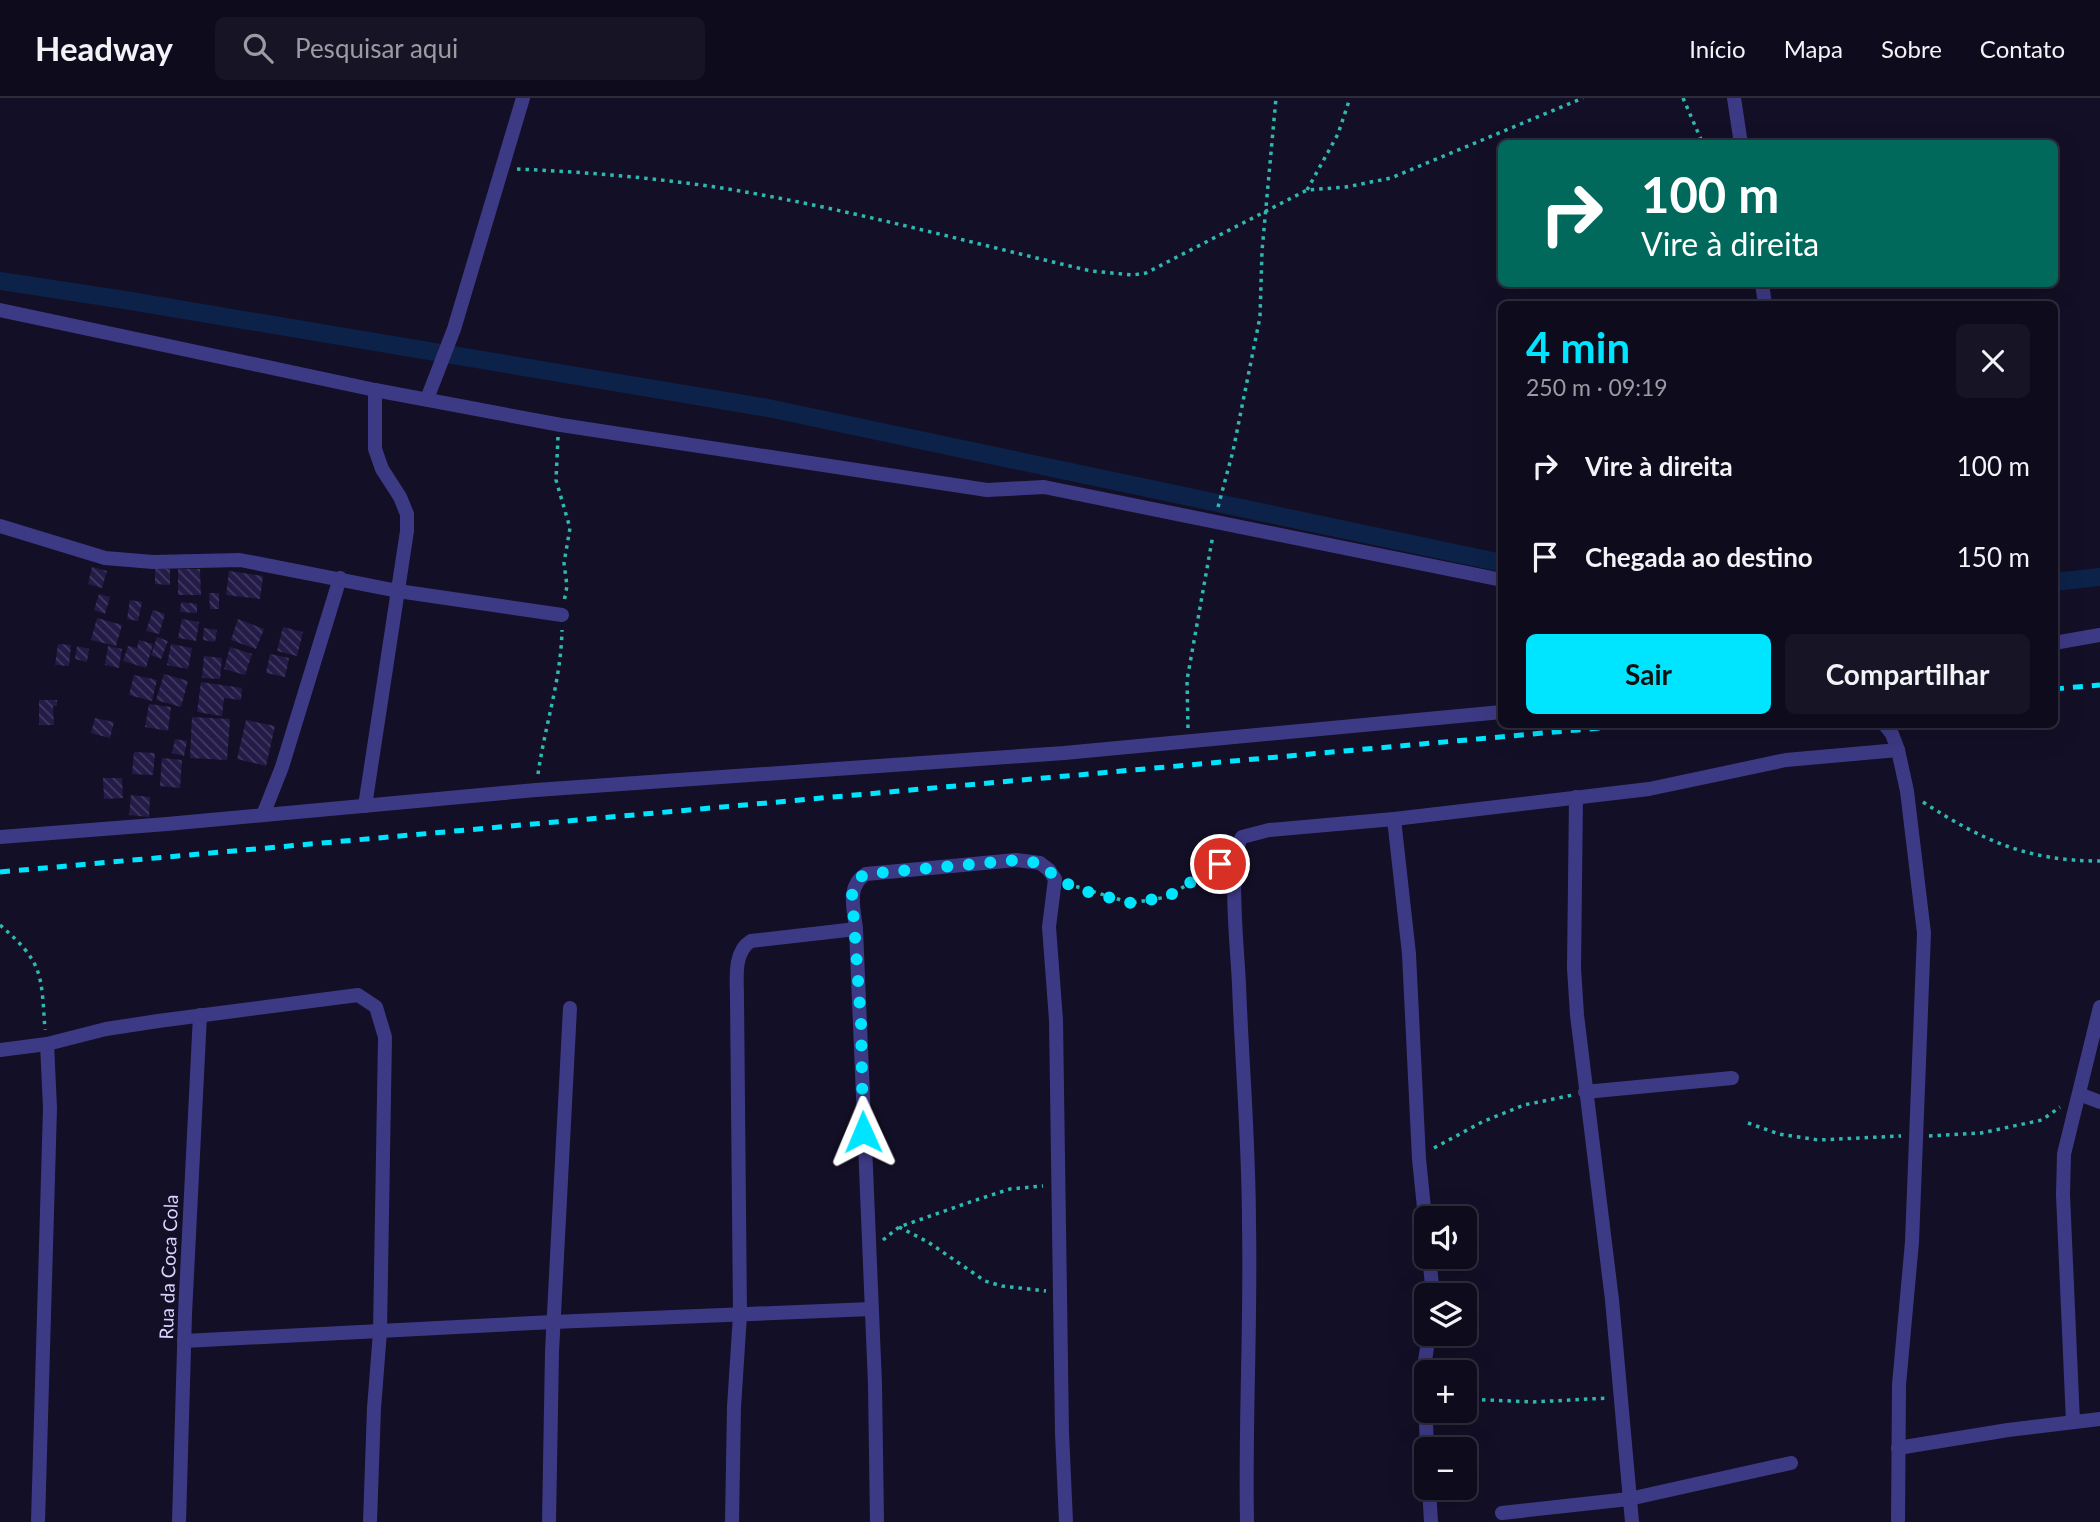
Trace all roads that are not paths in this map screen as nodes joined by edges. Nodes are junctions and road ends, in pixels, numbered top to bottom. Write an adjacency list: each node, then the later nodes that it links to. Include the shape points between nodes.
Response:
1 (523, 98): 6 (street, via 454,329)
2 (1734, 98): 3 (street)
3 (1740, 140)
4 (0, 310): 5 (street)
5 (375, 390): 6 (street); 10 (street, via 378,459 407,514)
6 (426, 399): 9 (street, via 561,425 987,490 1044,487)
7 (0, 526): 8 (street, via 104,558 153,562 221,558)
8 (340, 578): 10 (street); 19 (street, via 282,767)
9 (1498, 579)
10 (398, 591): 11 (street); 18 (street)
11 (562, 615)
12 (2100, 635): 13 (street)
13 (2058, 642)
14 (1498, 712): 18 (street, via 1188,742)
15 (1887, 728): 16 (street)
16 (1898, 750): 17 (street, via 1786,760 1649,789); 42 (street, via 1924,933 1918,1136)
17 (1576, 797): 20 (street); 29 (street, via 1574,968)
18 (365, 806): 19 (street)
19 (262, 815): 21 (street)
20 (1394, 818): 32 (street, via 1409,954); 54 (street, via 1251,833 1242,837 1236,854 1250,1226)
21 (0, 836)
22 (856, 929): 33 (street); 34 (street, via 751,941 741,951 737,968); 53 (street, via 852,893 866,874 1016,860 1040,863 1055,879 1049,927 1056,1020)
23 (2100, 1007): 30 (street)
24 (570, 1008): 35 (street)
25 (200, 1014): 26 (street); 36 (street, via 358,995 376,1007 385,1037); 37 (street, Rua da Coca Cola)
26 (47, 1044): 27 (street); 47 (street, via 50,1108)
27 (0, 1050)
28 (1732, 1078): 29 (street)
29 (1585, 1092): 44 (street, via 1605,1236)
30 (2078, 1094): 31 (street); 40 (street, via 2063,1172)
31 (2100, 1102)
32 (1424, 1206)
33 (871, 1309): 34 (street); 52 (street)
34 (740, 1314): 35 (street); 51 (street)
35 (553, 1322): 36 (street); 50 (street)
36 (380, 1332): 37 (street); 49 (street)
37 (184, 1341): 48 (street, Rua da Coca Cola)
38 (1427, 1346): 41 (street)
39 (2100, 1419): 40 (street)
40 (2073, 1422): 42 (street)
41 (1427, 1437)
42 (1898, 1448): 57 (street)
43 (1791, 1463): 44 (street)
44 (1629, 1499): 46 (street); 56 (street)
45 (1430, 1500): 55 (street)
46 (1502, 1513)
47 (38, 1522)
48 (179, 1522)
49 (370, 1522)
50 (549, 1522)
51 (732, 1522)
52 (877, 1522)
53 (1066, 1522)
54 (1247, 1522)
55 (1431, 1522)
56 (1632, 1522)
57 (1898, 1522)

